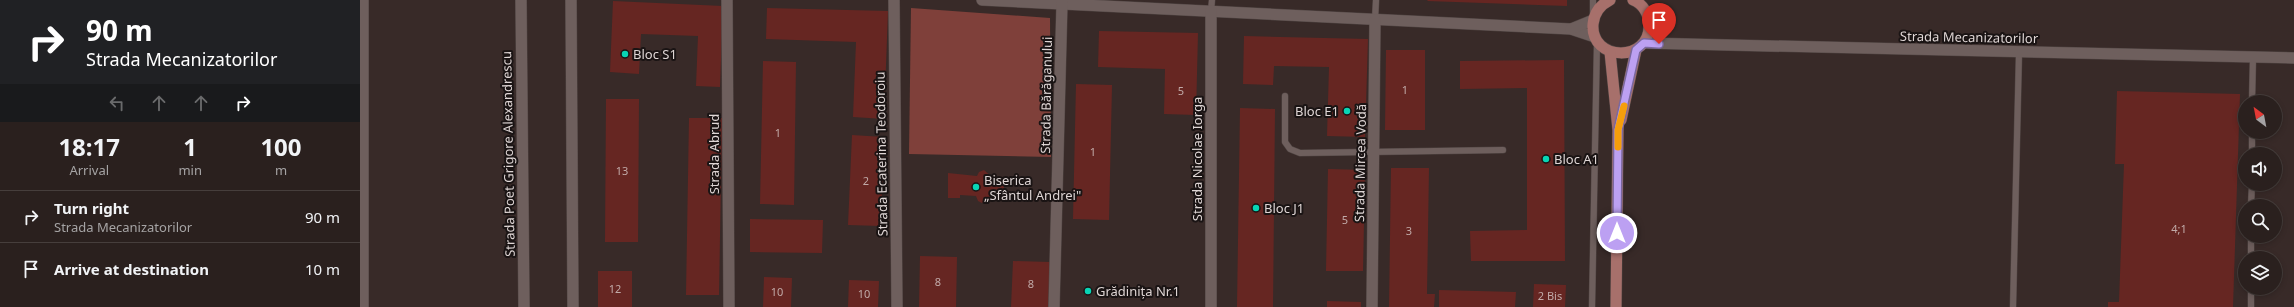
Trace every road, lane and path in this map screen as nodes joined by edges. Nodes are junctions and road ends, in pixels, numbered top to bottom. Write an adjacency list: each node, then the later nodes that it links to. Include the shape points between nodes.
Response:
1 (362, 0): 29 (street)
2 (521, 0): 30 (street, Strada Poet Grigore Alexandrescu)
3 (572, 0): 31 (street)
4 (728, 0): 32 (street, Strada Abrud)
5 (894, 0): 33 (street, Strada Ecaterina Teodoroiu)
6 (982, 0): 12 (street)
7 (1376, 0): 15 (lane)
8 (1593, 0): 14 (lane)
9 (1607, 1): 14 (main road)
10 (1638, 1): 18 (main road, via 1649,20 1648,36)
11 (1093, 2): 12 (street); 13 (street)
12 (1062, 3): 34 (street, Strada Bărăganului)
13 (1212, 5): 15 (street); 35 (street, Strada Nicolae Iorga)
14 (1593, 18): 16 (street); 17 (main road)
15 (1375, 20): 16 (street); 27 (street, Strada Mircea Vodă)
16 (1571, 29): 17 (street)
17 (1596, 39): 19 (main road); 37 (lane)
18 (1640, 47): 19 (main road, via 1619,54); 20 (street, Strada Mecanizatorilor); 25 (main road)
19 (1610, 52): 25 (main road)
20 (2019, 52): 21 (street, Strada Mecanizatorilor); 39 (lane)
21 (2253, 57): 22 (street, Strada Mecanizatorilor); 23 (lane)
22 (2294, 58)
23 (2252, 95)
24 (1285, 96): 27 (lane, via 1285,142 1290,149 1300,153)
25 (1618, 130): 38 (main road)
26 (1503, 150): 27 (lane)
27 (1374, 151): 36 (street, Strada Mircea Vodă)
28 (2251, 295): 40 (lane)
29 (363, 307)
30 (524, 307)
31 (573, 307)
32 (729, 307)
33 (897, 307)
34 (1054, 307)
35 (1211, 307)
36 (1372, 307)
37 (1592, 307)
38 (1616, 307)
39 (2013, 307)
40 (2251, 307)

